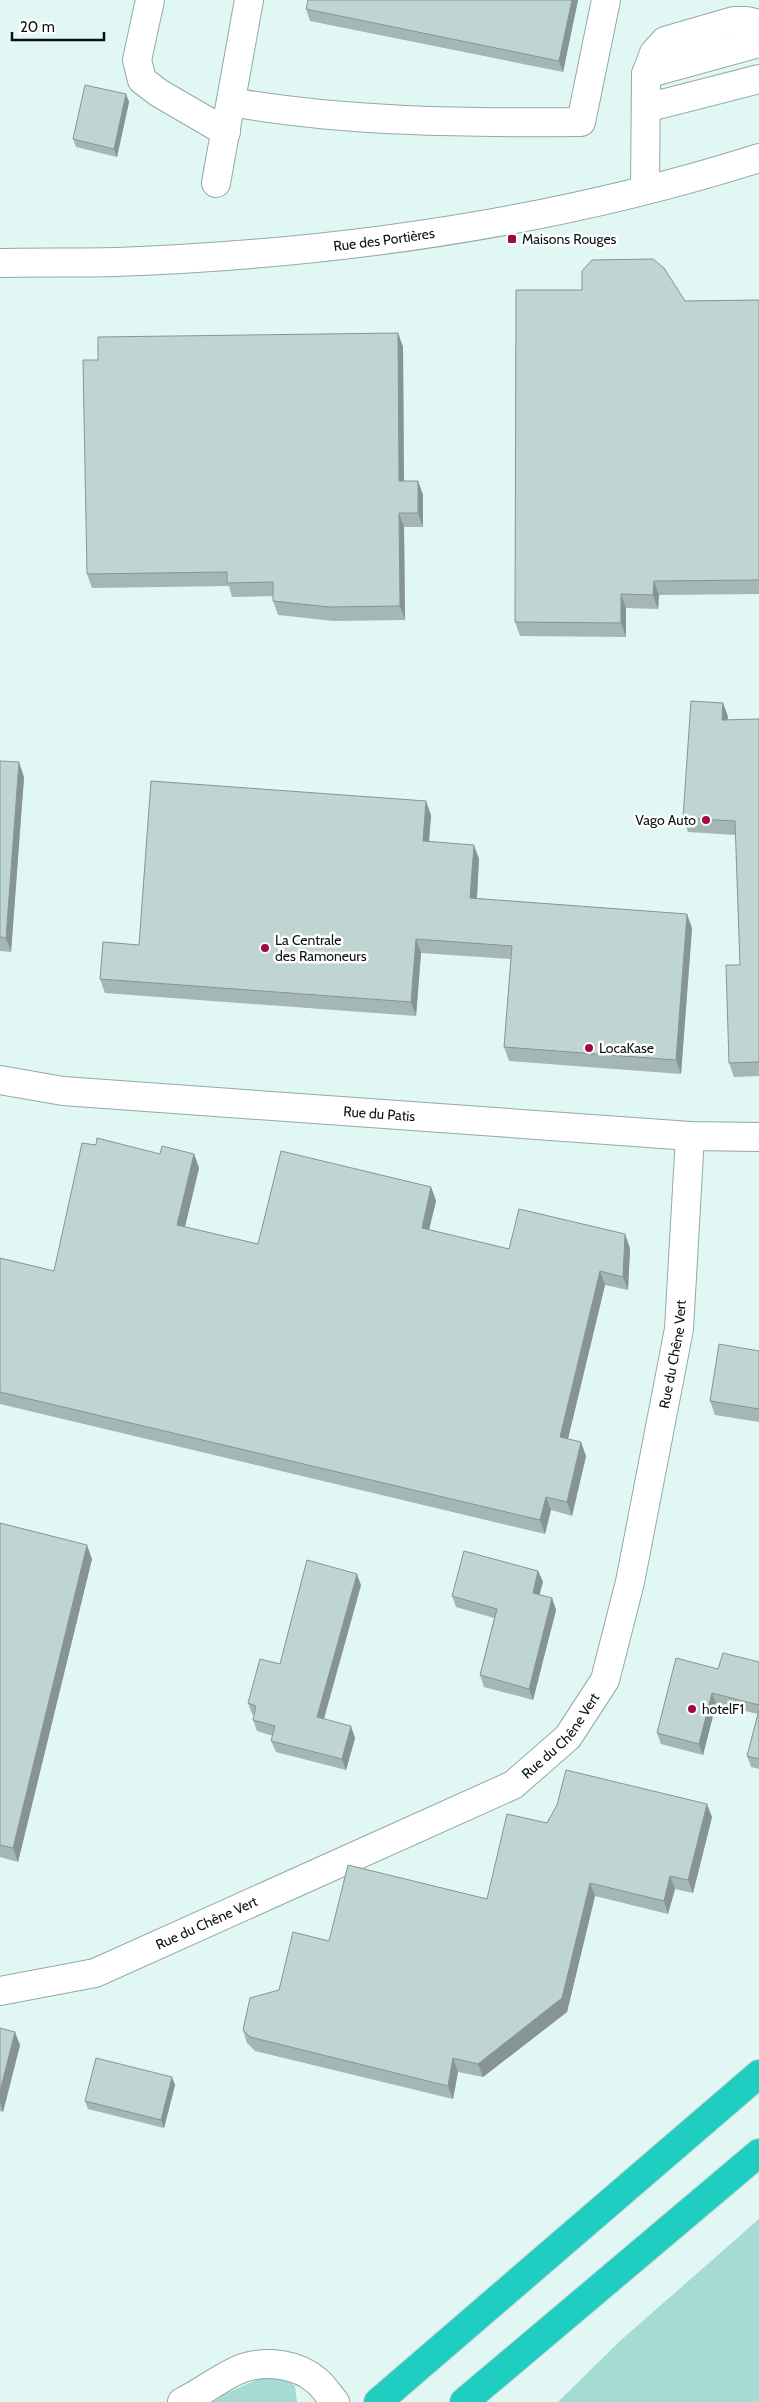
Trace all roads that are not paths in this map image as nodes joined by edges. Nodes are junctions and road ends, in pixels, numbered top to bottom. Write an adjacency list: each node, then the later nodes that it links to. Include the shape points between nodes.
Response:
1 (150, 0): 10 (street, via 137,60 142,80 158,93)
2 (249, 0): 8 (street)
3 (606, 0): 8 (street, via 581,122 382,119)
4 (759, 24): 6 (street, via 734,21 665,41 654,53)
5 (759, 43): 6 (street)
6 (646, 74): 9 (street)
7 (759, 79): 9 (street)
8 (231, 102): 10 (street)
9 (646, 108): 13 (street)
10 (226, 132): 12 (street)
11 (759, 158): 13 (street, Rue des Portières)
12 (216, 184)
13 (645, 190): 14 (street, Rue des Portières, via 470,228 381,240 204,258 115,262)
14 (5, 256)
15 (0, 1080): 16 (street, Rue du Patis, via 63,1090)
16 (690, 1136): 17 (street, Rue du Patis); 18 (street, Rue du Chêne Vert, via 679,1328 630,1582 605,1680 568,1737 513,1785 114,1965 96,1973)
17 (759, 1137)
18 (0, 1991)
19 (759, 2074): 23 (highway)
20 (759, 2153): 24 (highway)
21 (182, 2402): 22 (street, via 242,2368 261,2365 281,2365 299,2370 317,2381)
22 (335, 2402)
23 (378, 2402)
24 (464, 2402)

